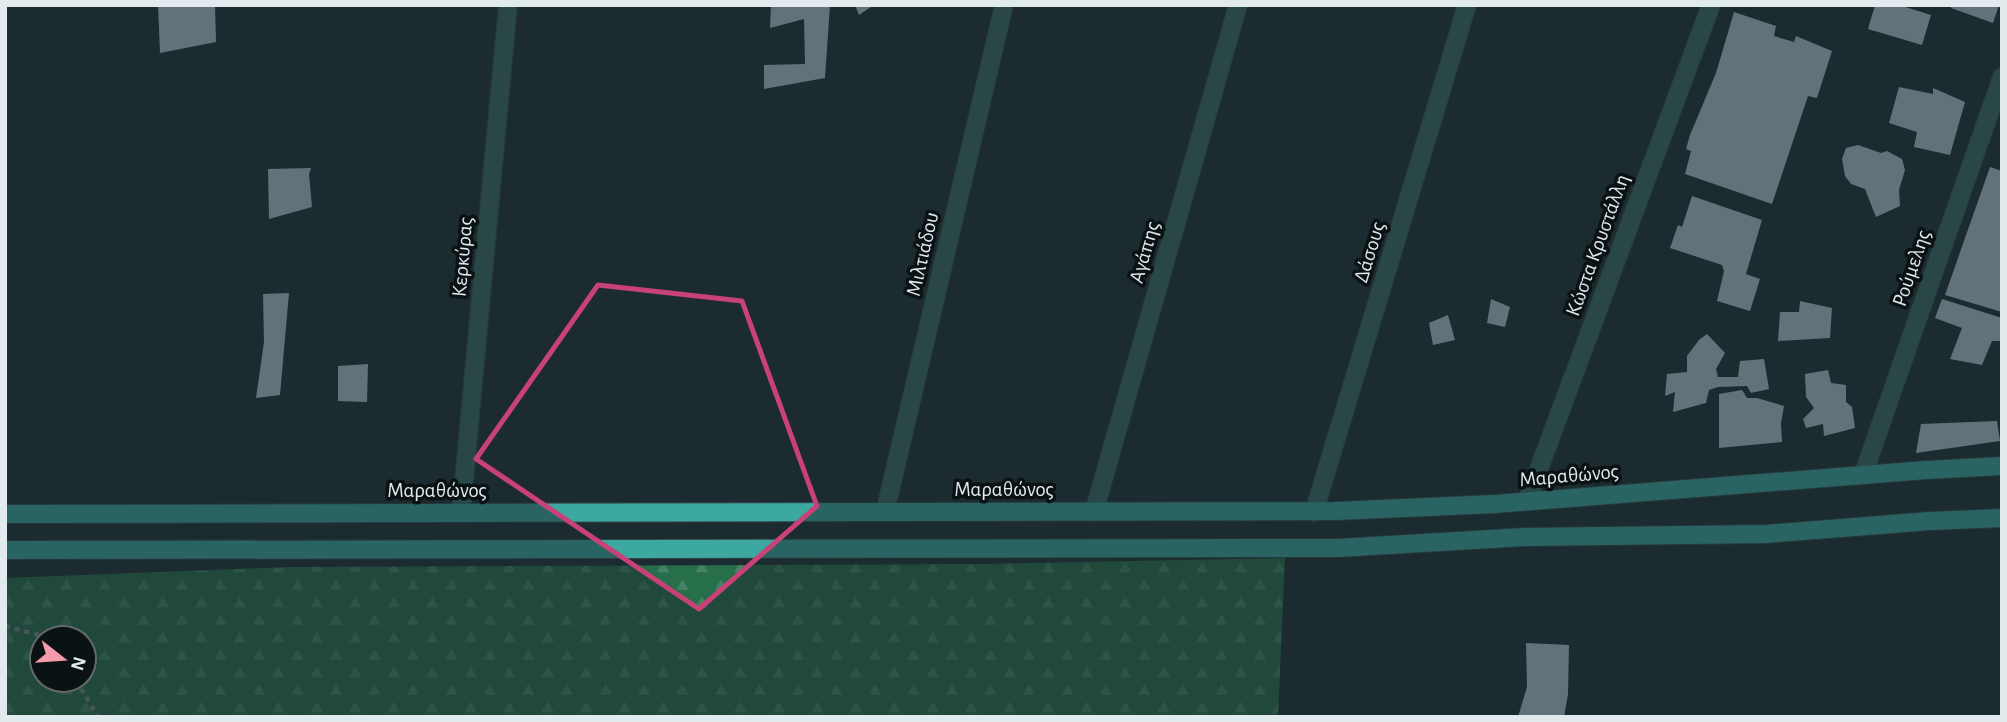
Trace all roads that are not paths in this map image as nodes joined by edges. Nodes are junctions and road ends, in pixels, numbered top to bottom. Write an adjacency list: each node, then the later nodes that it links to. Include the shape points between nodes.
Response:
1 (508, 5): 13 (street, Κερκύρας)
2 (1004, 5): 10 (street, Μιλτιάδου)
3 (1238, 5): 11 (street, Αγάπης)
4 (1467, 5): 12 (street, Δάσους)
5 (1711, 5): 9 (street, Κώστα Κρυστάλλη)
6 (2002, 76): 8 (street, Ρούμελης)
7 (2002, 467): 8 (main road, Μαραθώνος)
8 (1863, 475): 9 (main road, Μαραθώνος)
9 (1527, 501): 12 (main road, Μαραθώνος)
10 (885, 512): 11 (main road, Μαραθώνος); 13 (main road, Μαραθώνος)
11 (1094, 512): 12 (main road, Μαραθώνος)
12 (1314, 512)
13 (461, 513): 14 (main road, Μαραθώνος)
14 (5, 514)
15 (2002, 518): 16 (main road, via 1766,534 1525,537 1338,548)
16 (5, 550)

